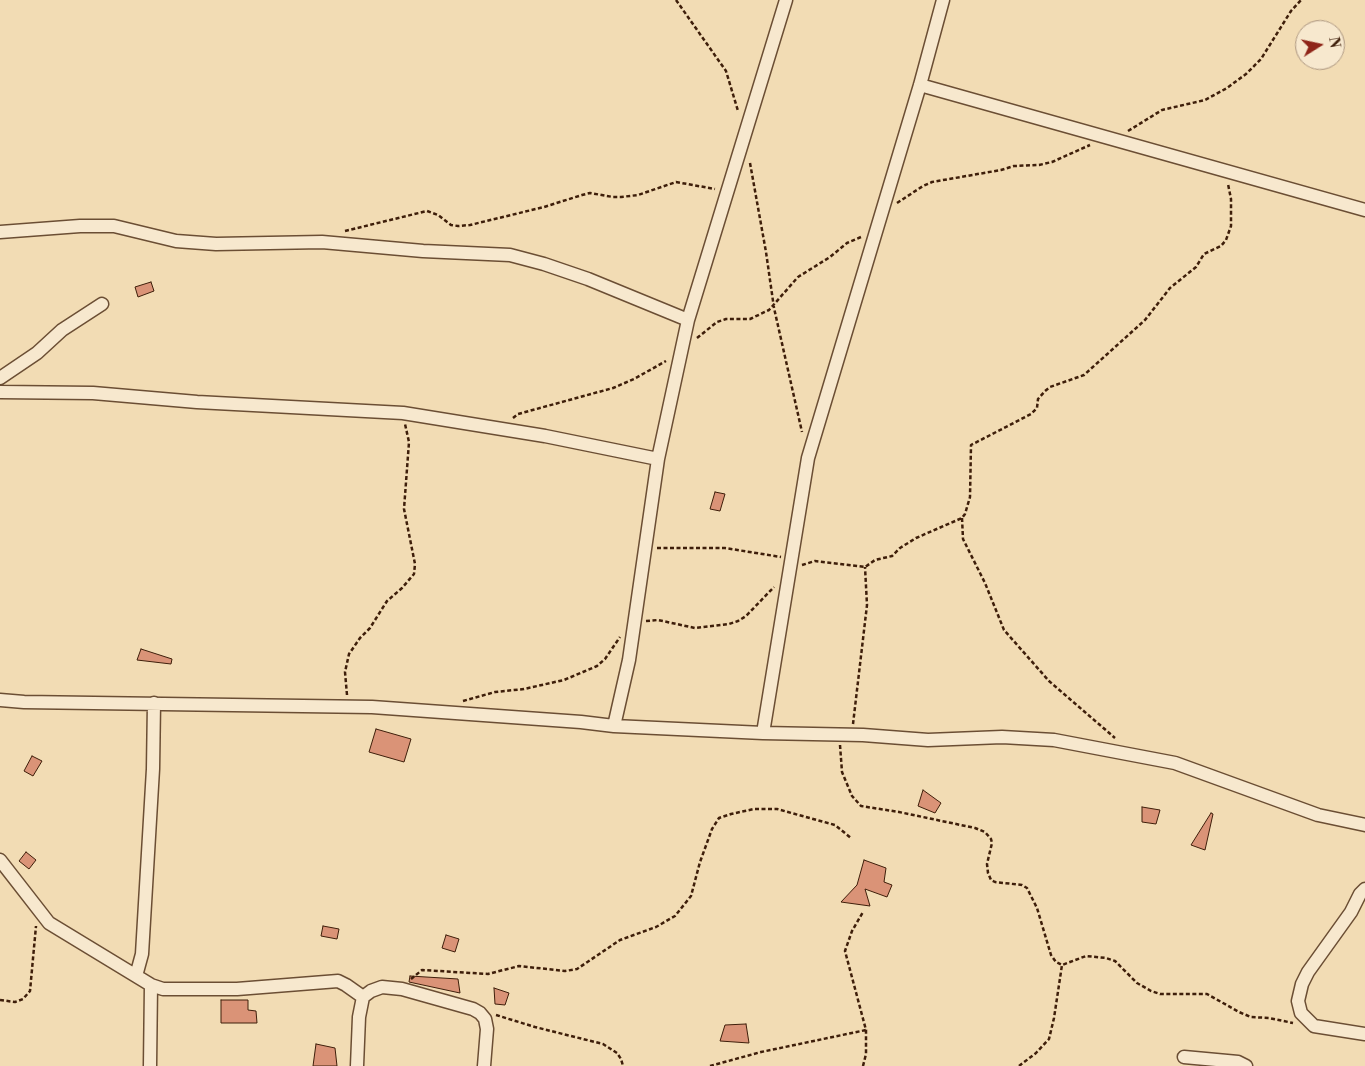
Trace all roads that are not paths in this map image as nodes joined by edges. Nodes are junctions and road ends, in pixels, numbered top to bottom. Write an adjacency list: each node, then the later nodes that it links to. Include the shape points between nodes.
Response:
1 (786, 0): 7 (street)
2 (943, 0): 3 (street)
3 (920, 85): 4 (street); 14 (street, via 808,458)
4 (1365, 210)
5 (0, 232): 7 (street, via 114,226 169,240 196,243 322,242 510,255 588,279)
6 (102, 304): 8 (street)
7 (688, 320): 10 (street)
8 (0, 378)
9 (0, 392): 10 (street, via 93,392 197,402 403,413 545,436)
10 (658, 459): 13 (street, via 629,660)
11 (0, 700): 12 (street)
12 (154, 703): 13 (street, via 347,706); 18 (street, via 142,954)
13 (614, 726): 14 (street)
14 (763, 733): 15 (street, via 928,740 1002,737 1054,740 1175,762 1318,815)
15 (1365, 825)
16 (0, 860): 18 (street, via 49,923)
17 (1365, 889): 21 (street, via 1315,961 1302,984 1298,1002 1301,1013 1314,1026)
18 (136, 976): 19 (street)
19 (151, 985): 20 (street, via 163,989 237,989 338,982 346,984); 23 (street)
20 (362, 997): 24 (street); 25 (street, via 382,987 402,989 473,1009 485,1019)
21 (1365, 1034)
22 (1184, 1056): 26 (street, via 1238,1062)
23 (150, 1066)
24 (358, 1066)
25 (484, 1066)
26 (1246, 1066)

